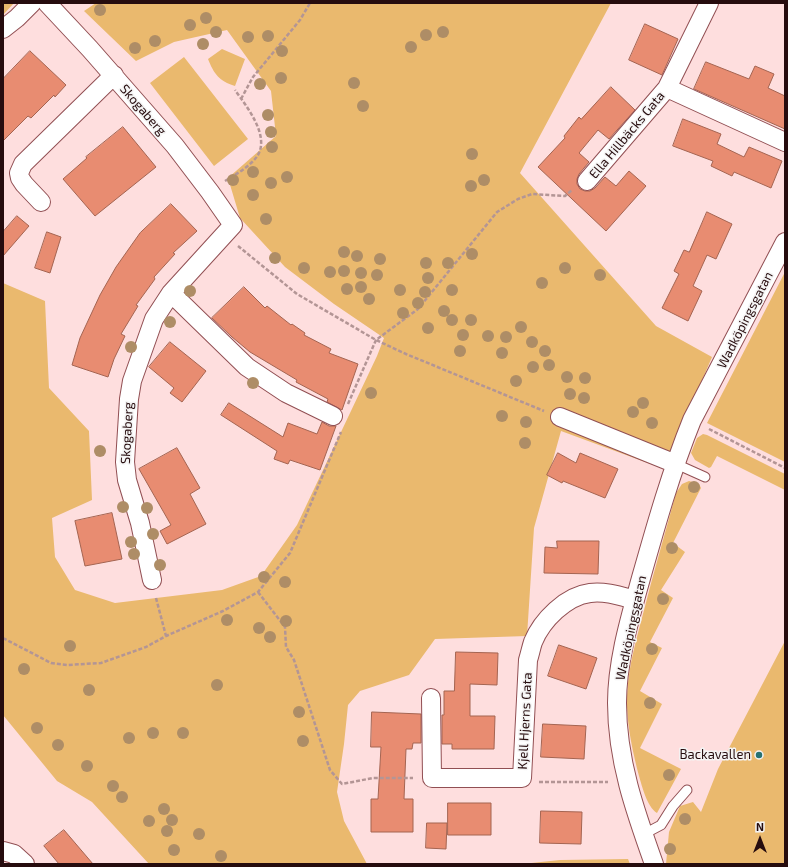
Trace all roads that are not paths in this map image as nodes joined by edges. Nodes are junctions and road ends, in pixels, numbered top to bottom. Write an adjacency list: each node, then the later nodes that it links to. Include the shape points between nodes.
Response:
1 (32, 3): 4 (street)
2 (47, 3): 5 (street, Skogaberg)
3 (709, 3): 6 (street, Ella Hillbäcks Gata)
4 (3, 29)
5 (114, 76): 9 (street, Skogaberg, via 23,164 19,173 20,178); 11 (street, Skogaberg, via 175,146 233,225)
6 (667, 88): 7 (street, Ella Hillbäcks Gata); 8 (street, Ella Hillbäcks Gata)
7 (785, 142)
8 (587, 181)
9 (41, 202)
10 (785, 242): 14 (street, Wadköpingsgatan, via 692,420)
11 (171, 293): 12 (street, via 247,367 286,393); 16 (street, Skogaberg, via 154,319 132,381 129,399 125,462 127,480 140,523)
12 (341, 417)
13 (560, 417): 14 (street)
14 (676, 464): 15 (lane); 17 (street, Wadköpingsgatan, via 655,525)
15 (705, 477)
16 (152, 580)
17 (635, 600): 18 (street, Kjell Hjerns Gata, via 609,593 589,593 565,603 541,627 528,660 522,778 432,778); 20 (street, Wadköpingsgatan, via 619,670 617,702 622,762)
18 (431, 698)
19 (687, 790): 20 (lane, via 661,825)
20 (644, 834): 23 (street, Wadköpingsgatan)
21 (3, 851): 22 (street, via 14,854)
22 (25, 864)
23 (654, 864)

